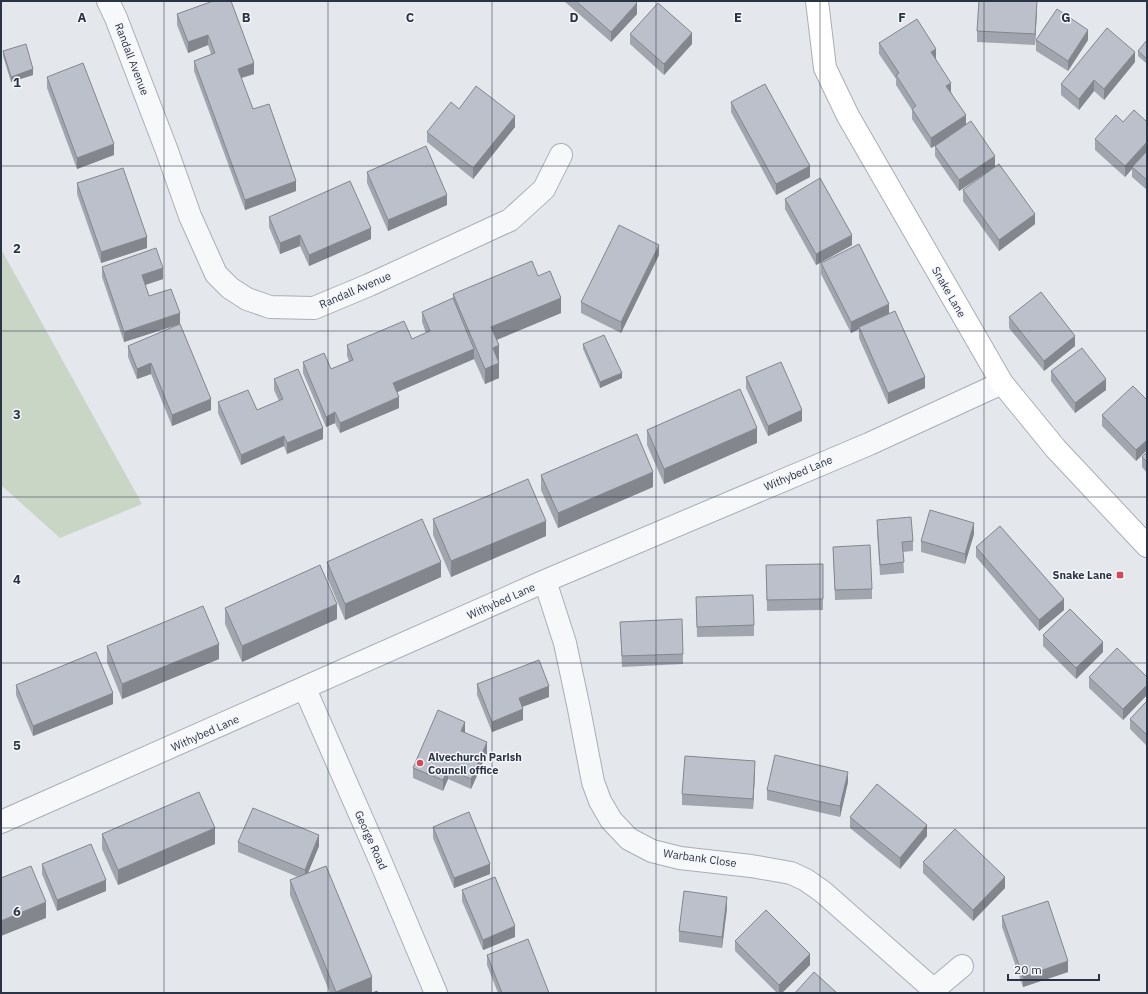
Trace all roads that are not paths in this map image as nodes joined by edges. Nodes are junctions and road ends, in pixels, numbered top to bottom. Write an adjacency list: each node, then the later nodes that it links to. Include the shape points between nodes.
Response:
1 (108, 1): 3 (street, Randall Avenue, via 190,216 216,274 230,288 247,299 270,308 314,308 510,220 544,189)
2 (816, 1): 4 (street, Snake Lane, via 825,68 848,116)
3 (561, 155)
4 (1002, 383): 5 (street, Snake Lane, via 1056,449); 6 (street, Withybed Lane, via 869,444)
5 (1147, 546)
6 (545, 581): 7 (street, Withybed Lane); 10 (street, Warbank Close, via 565,643 593,782 600,801 612,820 630,839 652,851 680,858 773,868 806,880)
7 (304, 689): 8 (street, Withybed Lane); 11 (street, George Road, via 378,853)
8 (1, 822)
9 (962, 966): 10 (street, Warbank Close)
10 (932, 991)
11 (436, 993)

